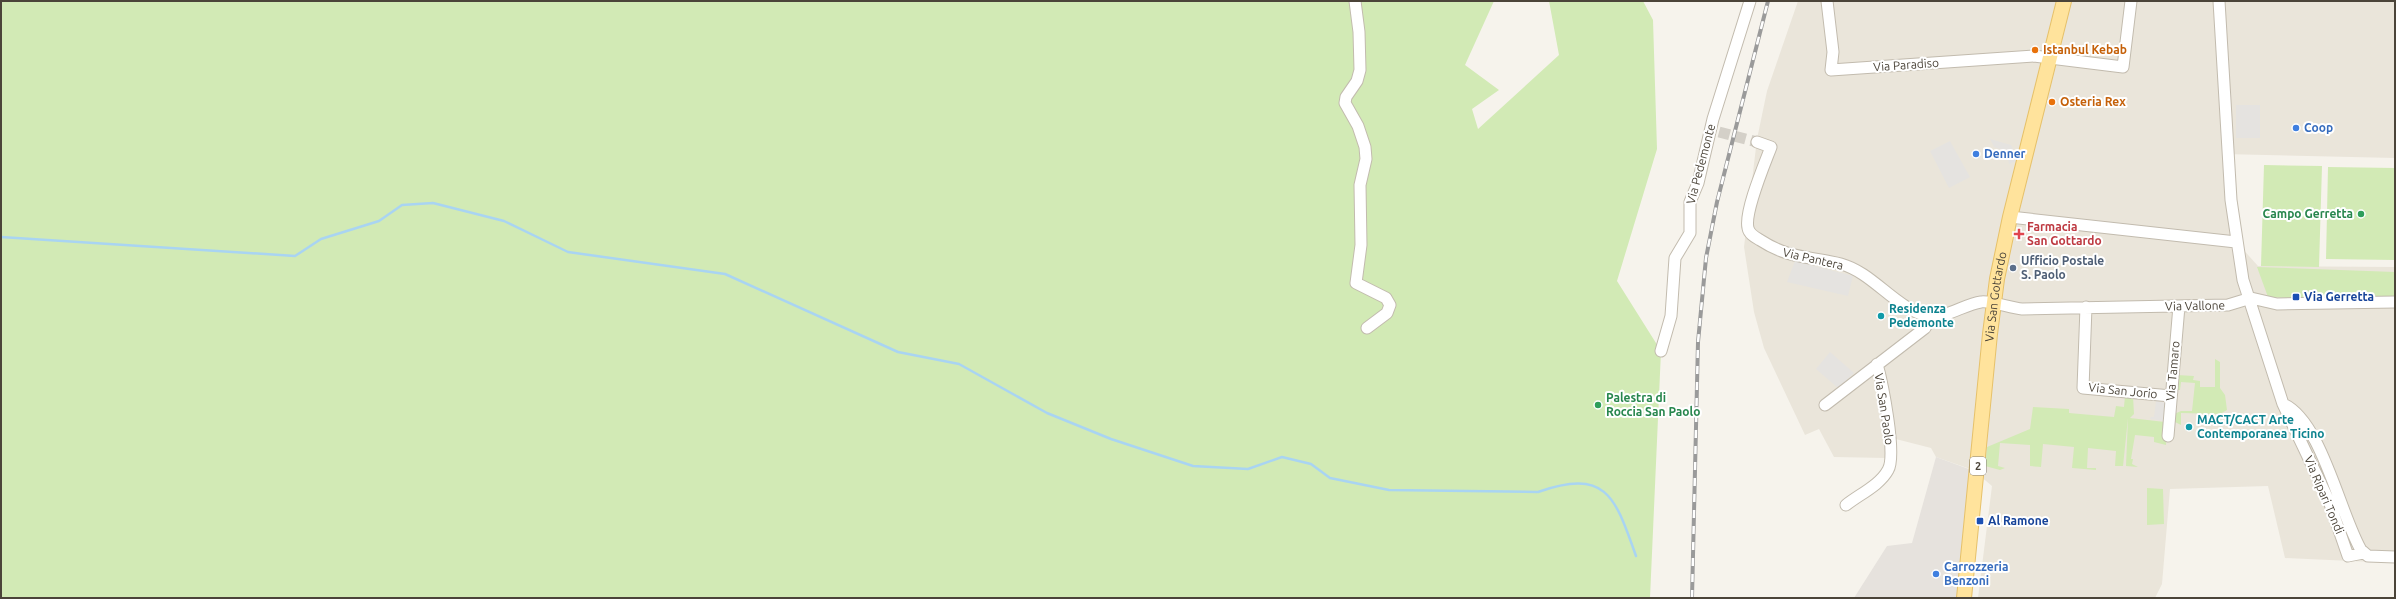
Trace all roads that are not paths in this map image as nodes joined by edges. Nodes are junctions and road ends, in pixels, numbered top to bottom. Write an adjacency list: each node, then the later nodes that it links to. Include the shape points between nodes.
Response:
1 (1355, 1): 17 (street, via 1360,70 1345,103 1358,126 1366,159 1360,185 1361,245 1356,283 1386,298 1390,305 1387,313)
2 (1750, 1): 18 (street, Via Pedemonte, via 1715,131 1690,202 1690,233 1675,258 1671,316)
3 (1827, 1): 7 (street, Via Paradiso, via 1833,52 1831,70 2034,56)
4 (2064, 1): 7 (main road, Via San Gottardo / 2)
5 (2131, 1): 7 (street, Via Paradiso, via 2123,67)
6 (2219, 1): 10 (street, via 2231,200)
7 (2050, 58): 9 (main road, Via San Gottardo / 2)
8 (1757, 142): 16 (street, Via Pantera, via 1771,146 1748,212 1748,227 1752,235 1786,254 1841,264 1857,270 1905,305)
9 (2010, 217): 10 (street); 13 (main road, Via San Gottardo / 2)
10 (2236, 242): 11 (street, via 2243,280)
11 (2251, 298): 12 (street, Via Vallone, via 2277,304); 14 (street, Via Vallone, via 2228,305); 21 (street, Via Ripari Tondi, via 2254,318)
12 (2395, 302)
13 (1994, 304): 15 (street, Via Vallone, via 2022,309); 16 (street, via 1980,302); 27 (main road, Via San Gottardo / 2)
14 (2179, 306): 15 (street, Via Vallone); 20 (street, Via Tamaro)
15 (2086, 308): 20 (street, Via San Jorio, via 2083,388)
16 (1931, 317): 19 (street, via 1925,328)
17 (1367, 328)
18 (1661, 351)
19 (1877, 364): 22 (street); 24 (street, Via San Paolo, via 1890,437 1891,463 1885,475)
20 (2171, 396): 23 (street, Via Tamaro)
21 (2283, 404): 25 (street, via 2290,407 2308,426); 25 (street, Via Ripari Tondi, via 2329,501 2348,556)
22 (1825, 405)
23 (2168, 436)
24 (1846, 505)
25 (2363, 553): 26 (street, via 2368,556)
26 (2395, 557)
27 (1964, 598)

